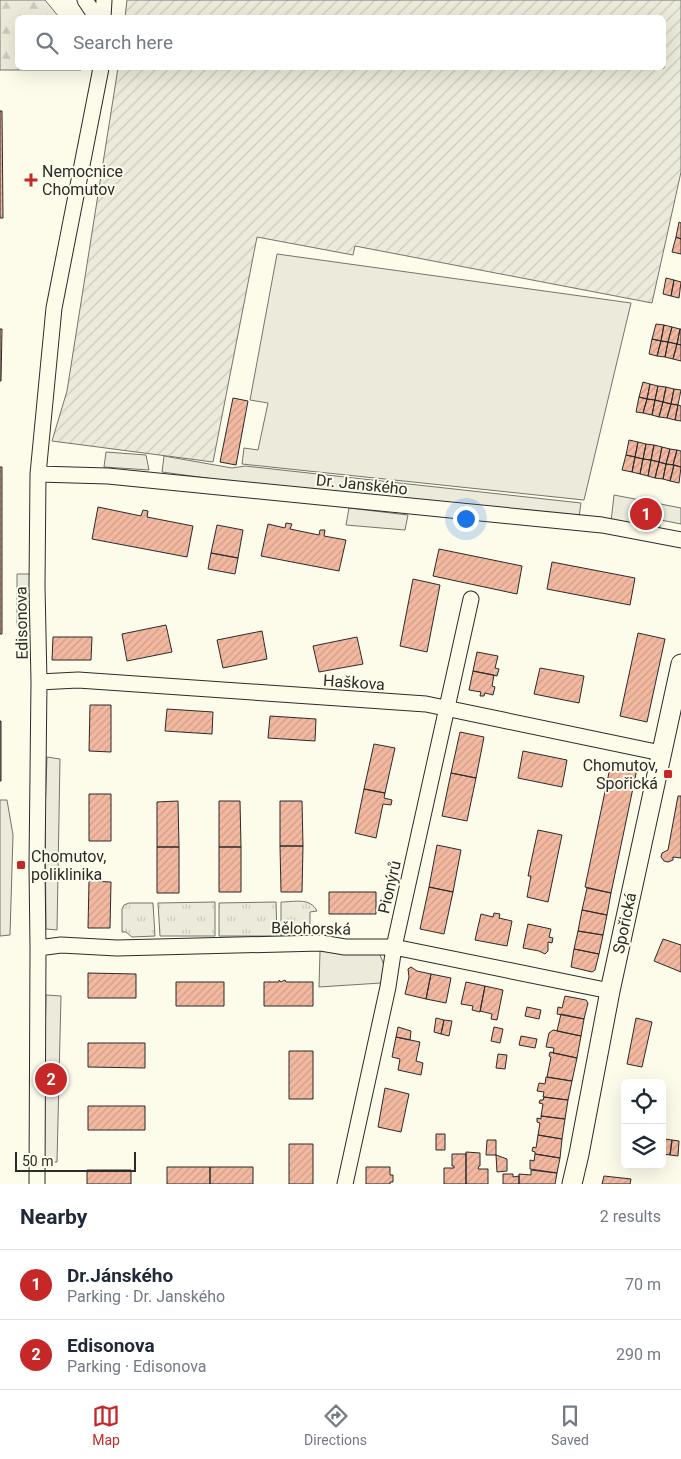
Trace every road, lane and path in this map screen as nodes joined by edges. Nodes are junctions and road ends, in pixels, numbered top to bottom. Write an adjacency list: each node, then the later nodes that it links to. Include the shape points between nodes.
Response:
1 (85, 0): 3 (street)
2 (104, 0): 4 (street)
3 (95, 15)
4 (103, 15)
5 (101, 70): 6 (street, Edisonova, via 54,308)
6 (38, 474): 7 (street, Dr. Janského, via 108,476 602,526); 10 (street, Edisonova)
7 (681, 540)
8 (471, 599): 11 (street, Pionýrů)
9 (681, 664): 12 (street, Spořická)
10 (39, 682): 11 (street, Haškova, via 78,680); 14 (street, Edisonova)
11 (447, 707): 12 (street, Haškova); 13 (street, Pionýrů)
12 (661, 753): 15 (street, Spořická)
13 (394, 947): 14 (street, Bělohorská, via 321,944); 15 (street, Bělohorská); 17 (street, Pionýrů)
14 (38, 948): 16 (street, Edisonova)
15 (610, 991): 18 (street, Spořická)
16 (37, 1184)
17 (345, 1184)
18 (572, 1184)

